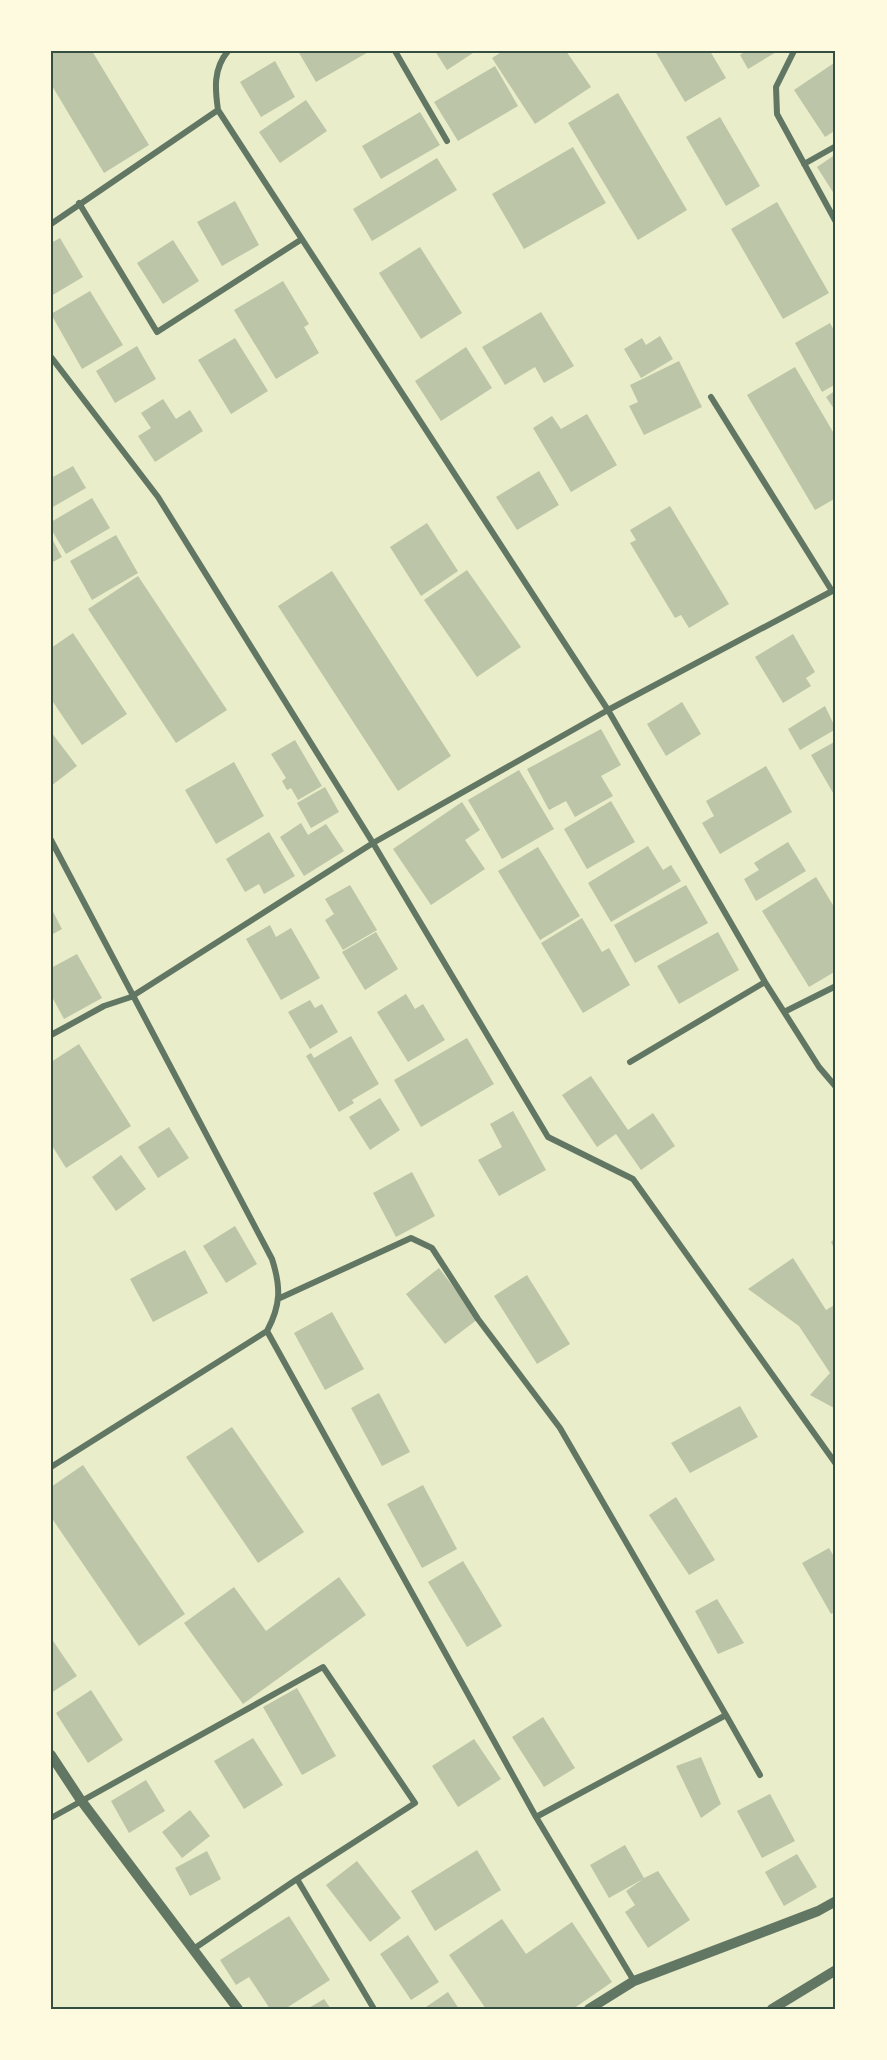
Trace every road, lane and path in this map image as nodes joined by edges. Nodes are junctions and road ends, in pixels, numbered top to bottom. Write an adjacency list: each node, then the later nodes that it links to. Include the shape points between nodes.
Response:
1 (228, 51): 4 (street, via 221,59 214,85)
2 (395, 51): 5 (street)
3 (794, 51): 7 (street, via 776,87 777,114)
4 (218, 110): 8 (street); 11 (street)
5 (447, 141)
6 (836, 146): 7 (street)
7 (804, 164): 9 (street)
8 (79, 203): 10 (street); 11 (street, via 157,332)
9 (836, 222)
10 (51, 224)
11 (302, 239): 15 (street)
12 (51, 357): 17 (street, via 158,497)
13 (711, 398): 14 (street)
14 (834, 590): 15 (street)
15 (608, 710): 17 (street); 18 (street)
16 (51, 840): 20 (street)
17 (373, 843): 20 (street); 27 (street, via 548,1137 633,1179)
18 (765, 982): 21 (street); 23 (street)
19 (836, 986): 21 (street)
20 (131, 997): 22 (street, via 104,1006); 25 (street, via 272,1259)
21 (784, 1012): 24 (street)
22 (51, 1035)
23 (630, 1062)
24 (836, 1087)
25 (280, 1298): 26 (street); 29 (street, via 411,1238 432,1248 478,1318 560,1428)
26 (267, 1331): 28 (street); 33 (street)
27 (836, 1464)
28 (51, 1467)
29 (726, 1715): 31 (street); 33 (street)
30 (51, 1755): 32 (street)
31 (760, 1775)
32 (80, 1799): 34 (street); 35 (street, via 323,1667 414,1803); 37 (street)
33 (536, 1817): 39 (street)
34 (51, 1818)
35 (297, 1879): 37 (street); 41 (street)
36 (836, 1901): 39 (street)
37 (192, 1950): 40 (street)
38 (836, 1970): 43 (street)
39 (634, 1981): 42 (street)
40 (238, 2009)
41 (374, 2009)
42 (589, 2009)
43 (772, 2009)

